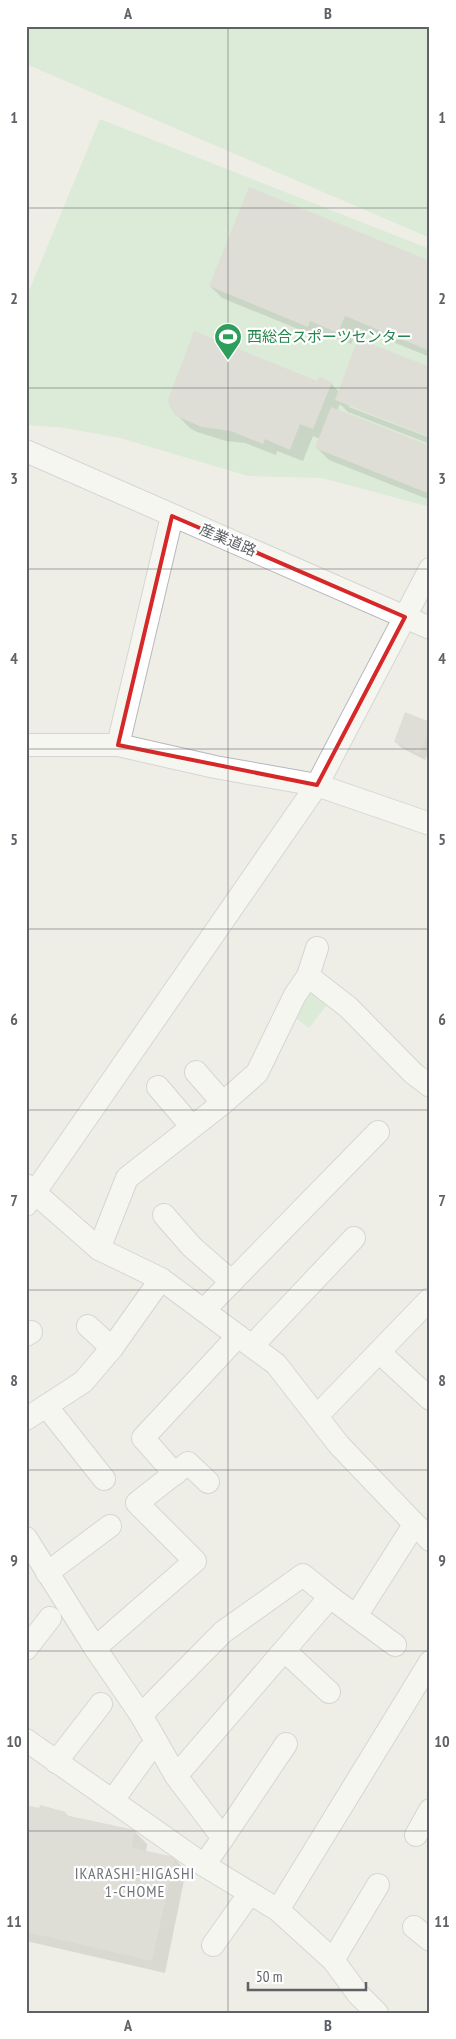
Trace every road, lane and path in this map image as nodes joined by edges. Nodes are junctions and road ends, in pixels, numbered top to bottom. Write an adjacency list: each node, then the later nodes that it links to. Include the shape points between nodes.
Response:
1 (26, 451): 2 (street, 産業道路)
2 (172, 516): 4 (street, 産業道路); 7 (street)
3 (430, 569): 4 (street)
4 (405, 617): 5 (street, 産業道路); 8 (street)
5 (430, 628)
6 (26, 745): 7 (street)
7 (118, 745): 8 (street)
8 (317, 785): 9 (street); 18 (street)
9 (430, 824)
10 (317, 948): 11 (street)
11 (308, 976): 13 (street, via 348,1007); 15 (street, via 257,1073)
12 (196, 1072): 15 (street)
13 (430, 1086)
14 (158, 1087): 16 (street)
15 (223, 1103): 16 (street)
16 (192, 1127): 21 (street, via 128,1178)
17 (378, 1132): 23 (street)
18 (29, 1194): 21 (street)
19 (164, 1215): 23 (street, via 192,1247)
20 (354, 1238): 27 (street)
21 (99, 1249): 22 (street)
22 (162, 1279): 25 (street); 28 (street)
23 (232, 1282): 25 (street)
24 (430, 1299): 29 (street)
25 (204, 1310): 27 (street)
26 (88, 1326): 28 (street)
27 (245, 1340): 32 (street, via 276,1364); 34 (street, via 143,1438)
28 (112, 1348): 31 (street, via 83,1382)
29 (378, 1352): 30 (street); 32 (street)
30 (430, 1399)
31 (47, 1407): 33 (street); 35 (street)
32 (317, 1416): 38 (street, via 339,1445)
33 (26, 1419)
34 (175, 1474): 36 (street, via 188,1463); 45 (street, via 137,1503 195,1561)
35 (104, 1479)
36 (208, 1482)
37 (110, 1526): 40 (street)
38 (422, 1532): 42 (street)
39 (26, 1538): 40 (street)
40 (48, 1573): 45 (street)
41 (330, 1597): 42 (street); 47 (street); 51 (street, via 303,1574 223,1632)
42 (356, 1616): 44 (street)
43 (50, 1618): 46 (street)
44 (395, 1645)
45 (95, 1648): 51 (street)
46 (26, 1649)
47 (285, 1652): 49 (street); 56 (street)
48 (430, 1662): 64 (street)
49 (329, 1692)
50 (101, 1704): 55 (street)
51 (141, 1716): 56 (street)
52 (26, 1740): 55 (street)
53 (286, 1744): 60 (street)
54 (149, 1750): 57 (street)
55 (56, 1762): 57 (street)
56 (176, 1776): 60 (street)
57 (113, 1800): 61 (street)
58 (430, 1810): 59 (street)
59 (416, 1835)
60 (223, 1838): 61 (street)
61 (204, 1865): 63 (street)
62 (378, 1885): 66 (street)
63 (250, 1893): 64 (street); 65 (street)
64 (278, 1910): 66 (street)
65 (213, 1945)
66 (333, 1960): 67 (street)
67 (356, 2004): 68 (street)
68 (377, 2013)

